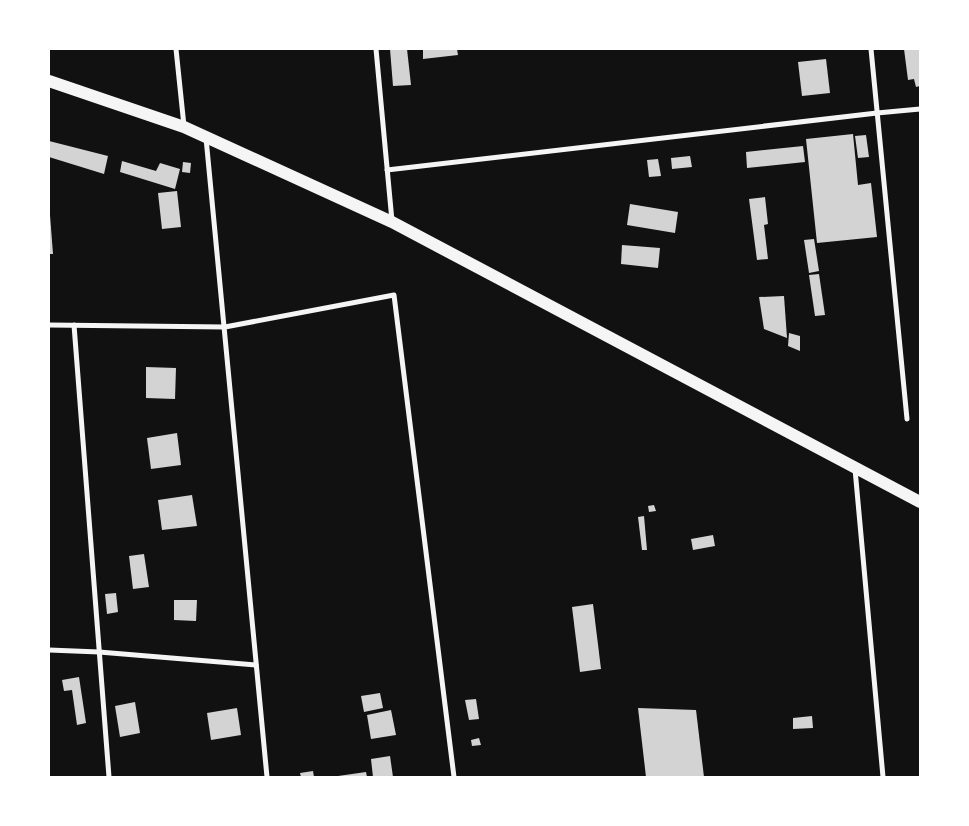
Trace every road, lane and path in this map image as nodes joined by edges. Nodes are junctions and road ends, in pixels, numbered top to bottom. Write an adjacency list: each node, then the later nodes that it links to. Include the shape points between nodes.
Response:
1 (176, 49): 7 (street)
2 (376, 49): 9 (street)
3 (871, 49): 6 (street)
4 (49, 81): 7 (main road)
5 (920, 109): 6 (street)
6 (877, 112): 9 (street); 14 (street)
7 (184, 127): 8 (main road)
8 (206, 137): 10 (main road); 13 (street)
9 (387, 170): 10 (street)
10 (392, 222): 15 (main road)
11 (49, 325): 12 (street)
12 (74, 325): 13 (street); 18 (street)
13 (225, 327): 19 (street); 22 (street, via 394,295)
14 (907, 419)
15 (855, 466): 16 (main road); 23 (street)
16 (920, 502)
17 (49, 650): 18 (street)
18 (99, 652): 19 (street); 20 (street)
19 (256, 665): 21 (street)
20 (109, 777)
21 (267, 777)
22 (454, 777)
23 (883, 777)

